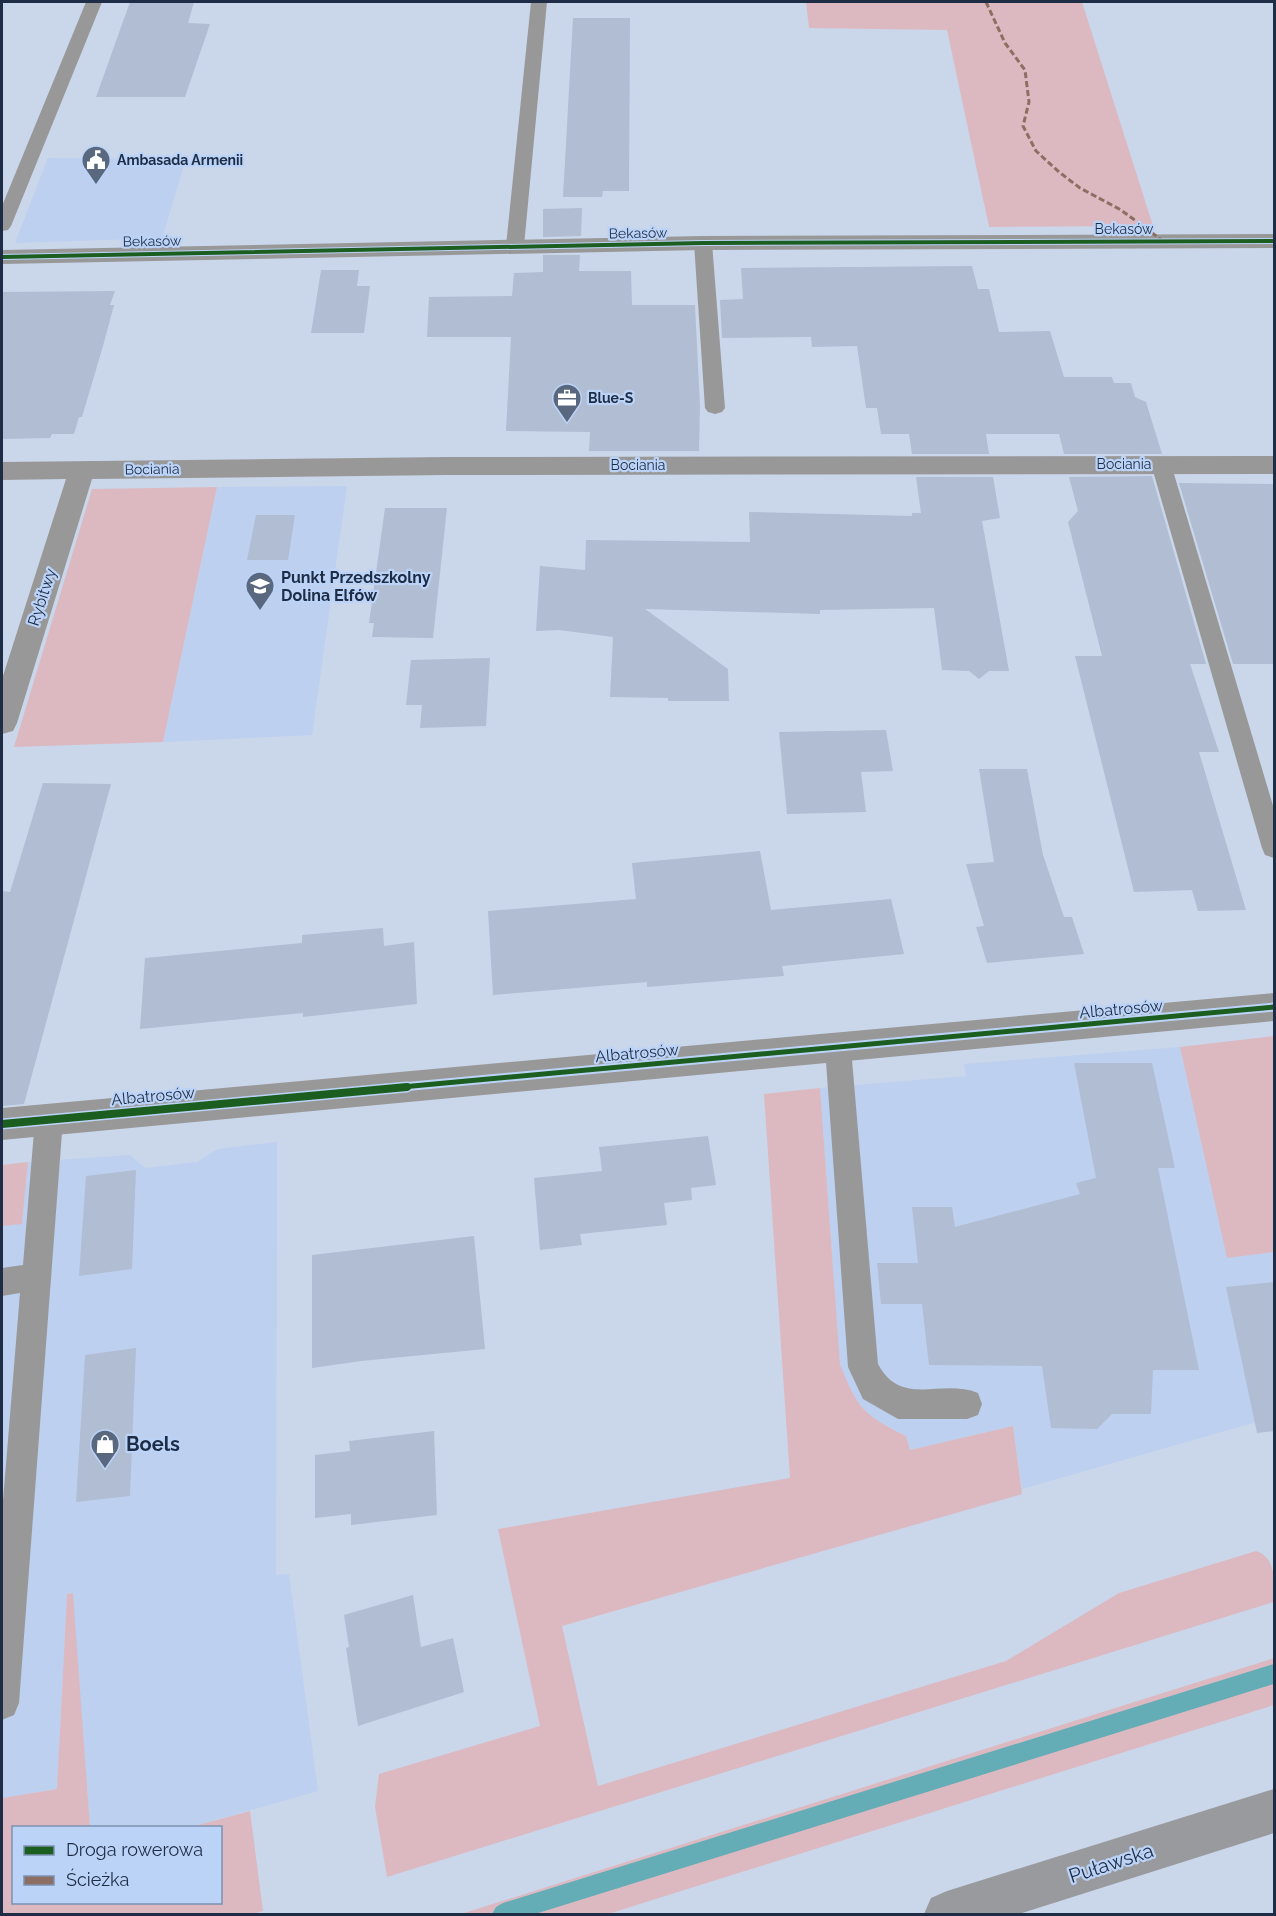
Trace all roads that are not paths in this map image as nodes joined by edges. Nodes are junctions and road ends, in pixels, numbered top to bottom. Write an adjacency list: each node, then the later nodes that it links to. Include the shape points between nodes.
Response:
1 (94, 2): 3 (lane)
2 (539, 2): 6 (lane)
3 (2, 226)
4 (1275, 241): 5 (street, Bekasów)
5 (703, 243): 6 (street, Bekasów); 8 (lane)
6 (515, 246): 7 (street, Bekasów)
7 (2, 257)
8 (715, 408)
9 (1161, 464): 10 (street, Bociania); 11 (street, Bociania); 14 (lane)
10 (1275, 465)
11 (82, 470): 12 (street, Bociania); 13 (street, Rybitwy)
12 (2, 471)
13 (2, 723)
14 (1275, 848)
15 (1275, 1007): 16 (street, Albatrosów)
16 (838, 1048): 17 (street, Albatrosów); 21 (lane, via 863,1367 874,1388 898,1404)
17 (49, 1119): 18 (street, Albatrosów); 19 (lane)
18 (2, 1124)
19 (36, 1277): 20 (lane); 22 (lane)
20 (2, 1282)
21 (967, 1404)
22 (2, 1703)
23 (1275, 1811): 24 (main road, Puławska)
24 (947, 1914)

